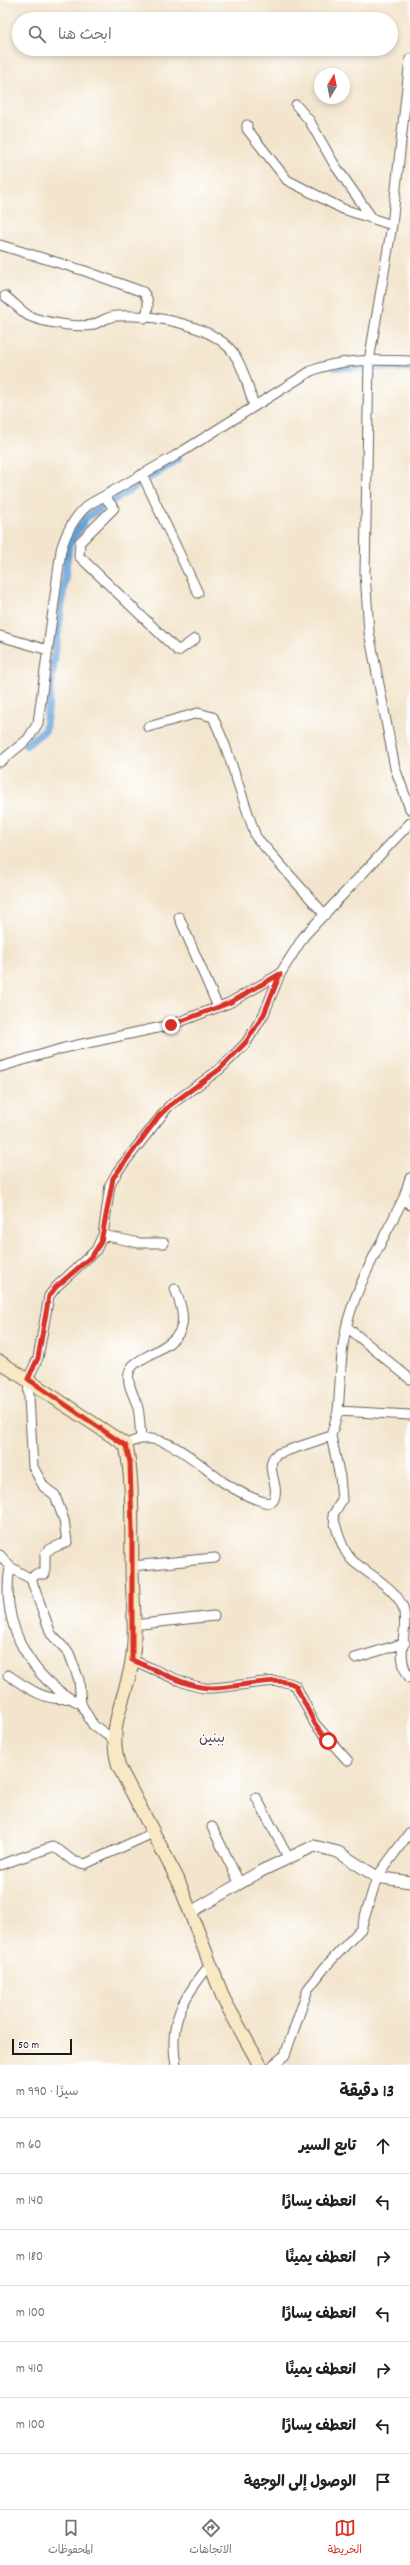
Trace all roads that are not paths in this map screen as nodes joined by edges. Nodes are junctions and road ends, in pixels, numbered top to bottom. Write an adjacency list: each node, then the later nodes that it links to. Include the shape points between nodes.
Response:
1 (410, 59): 5 (street)
2 (296, 105): 4 (street, via 309,120 334,164)
3 (247, 125): 4 (street, via 247,129 287,180 344,210)
4 (372, 218): 5 (street)
5 (392, 225): 9 (street)
6 (0, 245): 8 (street, via 143,292 148,298)
7 (6, 296): 8 (street, via 29,316 69,325 92,325 115,316)
8 (146, 318): 11 (street, via 190,326 224,344 236,356)
9 (369, 361): 10 (street); 11 (street, via 322,366); 20 (street, via 365,573 369,632 395,768)
10 (410, 361)
11 (254, 406): 12 (street)
12 (142, 474): 13 (street); 14 (street)
13 (104, 496): 16 (street, via 114,508 80,542 79,556 178,651); 17 (street, via 80,513 65,538)
14 (198, 593)
15 (0, 636): 17 (street)
16 (195, 639)
17 (48, 650): 19 (street, via 38,723 28,739)
18 (148, 727): 22 (street, via 198,713 213,716 226,745 256,837)
19 (0, 762)
20 (410, 810)
21 (410, 823): 22 (street)
22 (325, 916): 24 (street, via 304,936 289,964)
23 (179, 917): 25 (street)
24 (280, 974): 25 (street); 29 (street, via 264,1014 246,1042 220,1069 159,1116 117,1172 109,1190)
25 (218, 1007): 26 (street, via 151,1031 64,1048)
26 (0, 1067)
27 (410, 1178): 28 (street)
28 (408, 1201): 32 (street, via 358,1292)
29 (103, 1235): 30 (street, via 139,1243); 34 (street, via 92,1256 49,1296 38,1358)
30 (164, 1243)
31 (175, 1290): 39 (street, via 184,1311 184,1322 179,1332 169,1344 136,1362 129,1374 128,1379 138,1410)
32 (347, 1327): 35 (street); 36 (street)
33 (0, 1362): 34 (main road)
34 (28, 1379): 40 (main road); 45 (street, via 33,1467 44,1487 55,1495 58,1501 67,1542 48,1550 45,1554 45,1574 36,1574)
35 (410, 1379)
36 (338, 1411): 37 (street); 38 (street)
37 (410, 1415)
38 (331, 1436): 39 (street, via 275,1456 271,1466 275,1494 268,1503 241,1493 198,1461 173,1447 156,1440); 48 (street, via 342,1500 333,1514 336,1528 351,1559 383,1584 402,1606 407,1626)
39 (141, 1439): 40 (street)
40 (126, 1446): 43 (main road, via 130,1462)
41 (0, 1555): 44 (street)
42 (215, 1558): 43 (street)
43 (132, 1566): 47 (main road)
44 (10, 1567): 45 (street); 53 (street, via 4,1591 10,1635 34,1672)
45 (31, 1579): 54 (street, via 51,1634 69,1653 80,1680)
46 (214, 1616): 47 (street)
47 (133, 1625): 50 (main road)
48 (405, 1644): 49 (street); 52 (street, via 402,1665)
49 (355, 1658)
50 (132, 1660): 55 (main road); 56 (street, via 203,1688 290,1682 296,1686 321,1732)
51 (8, 1675): 53 (street, via 42,1696 54,1699)
52 (410, 1678)
53 (68, 1698): 54 (street)
54 (81, 1704): 55 (street, via 93,1726)
55 (113, 1739): 60 (main road, via 119,1767)
56 (348, 1761)
57 (256, 1797): 61 (street)
58 (212, 1827): 65 (street)
59 (410, 1832): 63 (street)
60 (153, 1833): 62 (street, via 91,1862 78,1863 52,1847); 66 (main road)
61 (288, 1857): 63 (street, via 314,1846 329,1848); 65 (street)
62 (0, 1865)
63 (377, 1877): 64 (street); 70 (street, via 361,1929 308,1989 285,2055)
64 (410, 1882)
65 (240, 1884): 66 (street)
66 (191, 1912): 67 (main road)
67 (209, 1966): 68 (street, via 194,1985 175,2022 173,2041); 69 (main road, via 240,2032)
68 (176, 2065)
69 (260, 2065)
70 (273, 2065)

